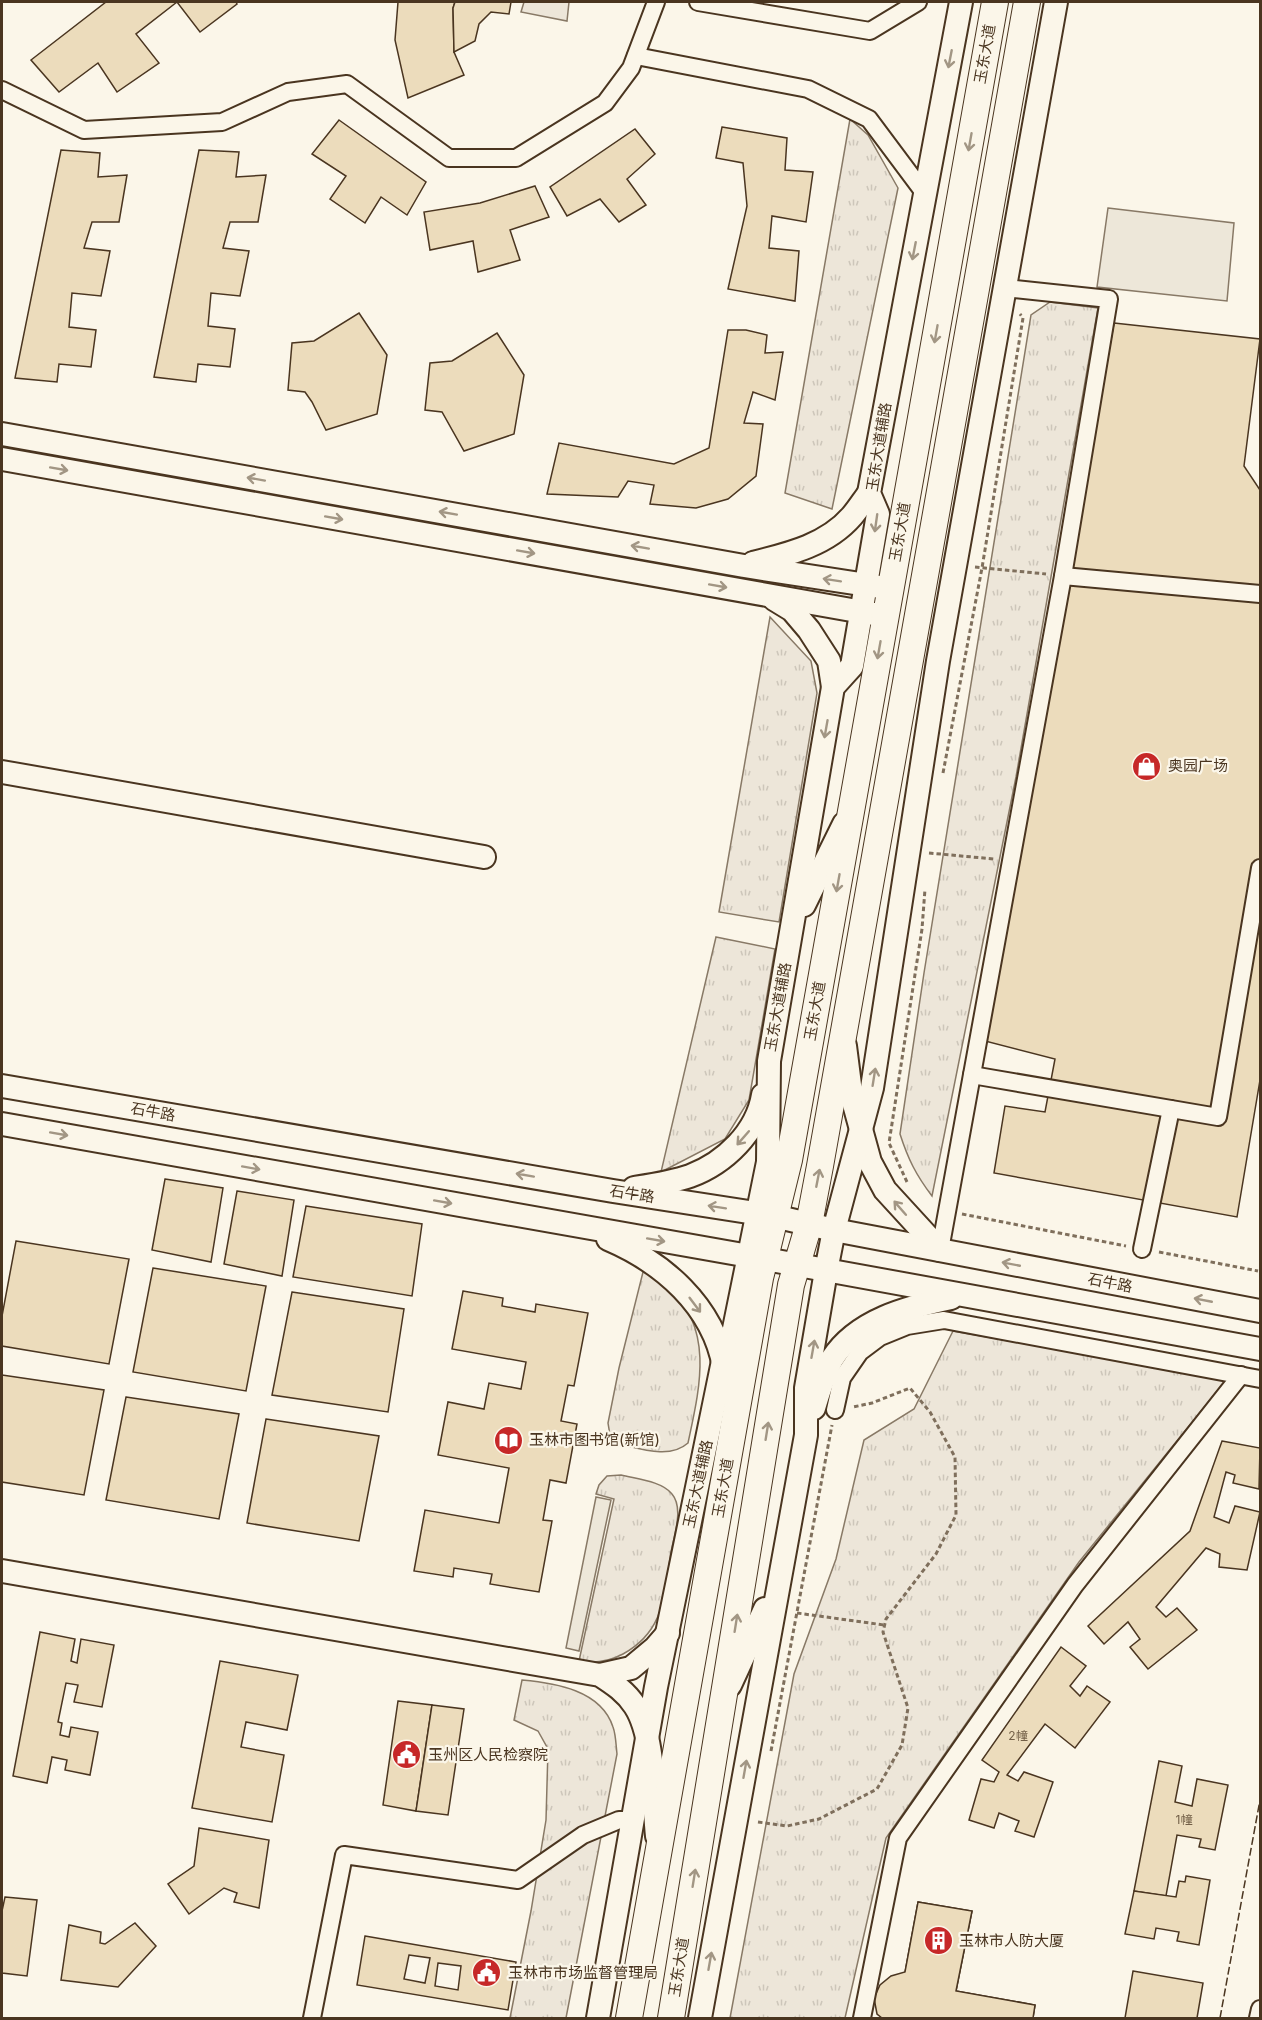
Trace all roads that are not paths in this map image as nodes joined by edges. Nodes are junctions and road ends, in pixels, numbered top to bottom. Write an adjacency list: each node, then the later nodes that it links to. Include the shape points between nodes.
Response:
1 (656, 2): 8 (street)
2 (698, 2): 3 (street, via 870,31)
3 (918, 2)
4 (961, 2): 10 (street, 玉东大道辅路, one-way to 10)
5 (994, 2): 17 (main road, 玉东大道, one-way to 17)
6 (1027, 2): 27 (main road, 玉东大道)
7 (1056, 2): 11 (street)
8 (636, 56): 9 (street, via 605,103 516,158 449,158 347,84 288,92 222,122 84,130); 10 (street, via 808,89 869,119)
9 (2, 90)
10 (925, 194): 14 (street, 玉东大道辅路, one-way to 14)
11 (1005, 288): 16 (street, via 1109,299); 33 (street, one-way to 11, via 872,1088 938,661)
12 (2, 434): 15 (street, one-way to 12)
13 (2, 459): 19 (street, one-way to 19)
14 (869, 494): 15 (street, via 852,517 829,537 799,551); 17 (street, 玉东大道辅路, one-way to 17, via 878,514)
15 (744, 566): 17 (street, one-way to 15)
16 (1063, 576): 18 (street); 29 (street)
17 (878, 587): 20 (main road, 玉东大道)
18 (1260, 594)
19 (768, 595): 20 (street); 21 (street, via 792,610 809,630 829,661)
20 (873, 614): 21 (street, via 852,666); 23 (main road, 玉东大道, one-way to 23)
21 (833, 687): 28 (street, 玉东大道辅路, one-way to 28)
22 (2, 772): 24 (street)
23 (852, 806): 26 (main road, 玉东大道, one-way to 26); 28 (street, via 800,912)
24 (484, 857)
25 (1260, 868): 31 (street, via 1218,1117)
26 (812, 1028): 27 (main road, via 814,1062 822,1068 835,1062); 35 (main road, 玉东大道, via 789,1160)
27 (844, 1033): 33 (street, via 851,1093); 36 (main road, 玉东大道, one-way to 27)
28 (769, 1061): 34 (street, one-way to 34, via 761,1107 746,1136 734,1148 690,1176); 35 (street, 玉东大道辅路)
29 (972, 1075): 31 (street); 40 (street)
30 (2, 1086): 34 (street, 石牛路, one-way to 30)
31 (1172, 1109): 39 (street)
32 (2, 1124): 37 (street, one-way to 37)
33 (862, 1127): 38 (street); 40 (street, one-way to 33, via 885,1190 870,1162)
34 (613, 1191): 35 (street, 石牛路, one-way to 34)
35 (766, 1215): 36 (street, 石牛路); 41 (main road, 玉东大道)
36 (809, 1224): 38 (street, 石牛路); 42 (main road, 玉东大道)
37 (579, 1226): 41 (street, one-way to 41); 47 (street, one-way to 47, via 623,1245 680,1285 711,1327)
38 (834, 1230): 40 (street, 石牛路); 43 (street)
39 (1143, 1249)
40 (940, 1250): 45 (street, 石牛路, one-way to 40)
41 (757, 1258): 42 (street); 47 (street, 玉东大道辅路); 52 (main road, 玉东大道)
42 (797, 1265): 43 (street); 57 (main road, 玉东大道, one-way to 42)
43 (826, 1271): 44 (street); 51 (street, one-way to 43, via 806,1388)
44 (963, 1295): 46 (street); 51 (street, via 913,1306 850,1337 832,1359 820,1385)
45 (1260, 1311)
46 (1260, 1349)
47 (723, 1361): 52 (street); 55 (street, 玉东大道辅路)
48 (1241, 1375): 49 (street); 50 (street, via 944,1320 907,1326 880,1337 860,1352 842,1378); 70 (street, via 1075,1585 898,1838)
49 (1260, 1379)
50 (835, 1410)
51 (806, 1435): 57 (street, via 776,1577); 69 (street, one-way to 51)
52 (730, 1446): 54 (main road, 玉东大道)
53 (2, 1571): 56 (street)
54 (708, 1575): 55 (street); 59 (main road, 玉东大道)
55 (667, 1634): 56 (street, via 631,1668); 58 (street, 玉东大道辅路)
56 (600, 1675): 58 (street, via 620,1688 636,1707)
57 (723, 1700): 68 (main road, 玉东大道, one-way to 57)
58 (647, 1739): 60 (street); 61 (street, 玉东大道辅路)
59 (671, 1779): 60 (street); 62 (main road, 玉东大道)
60 (654, 1809): 62 (street); 63 (street)
61 (633, 1820): 63 (street, 玉东大道辅路); 65 (street, via 619,1820 583,1835 518,1880 344,1855)
62 (659, 1852): 67 (main road, 玉东大道)
63 (626, 1858): 66 (street, 玉东大道辅路)
64 (1260, 2009): 71 (street)
65 (312, 2019)
66 (598, 2019)
67 (629, 2019)
68 (671, 2019)
69 (700, 2019)
70 (862, 2019)
71 (1258, 2019)

